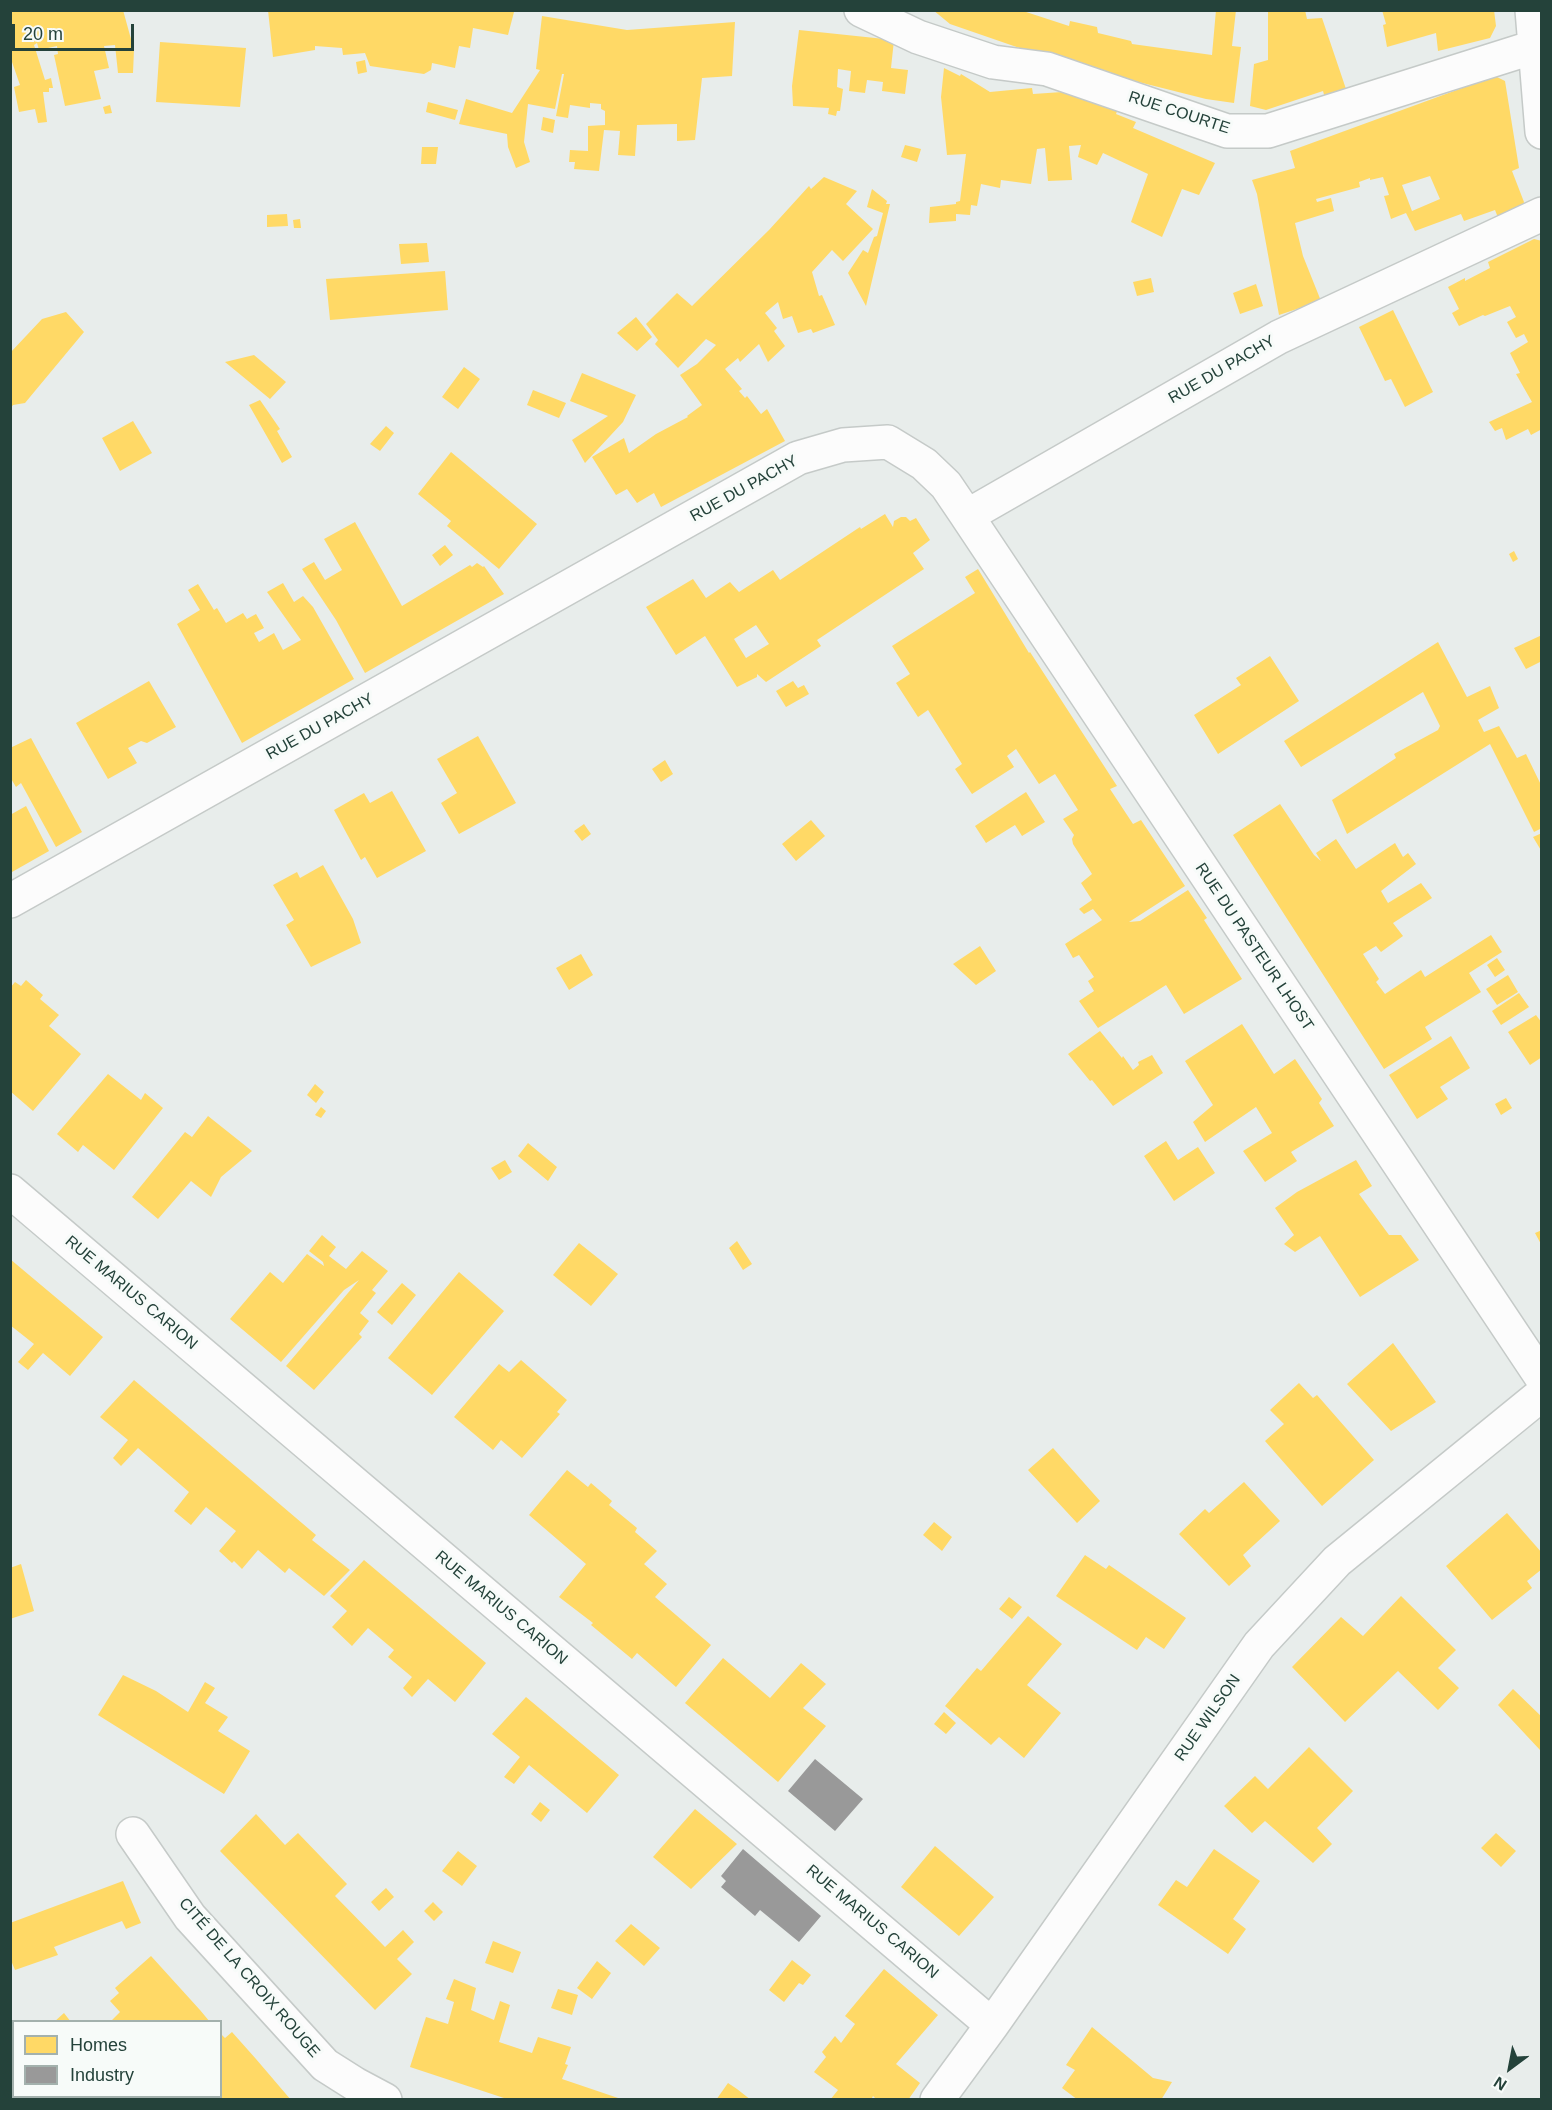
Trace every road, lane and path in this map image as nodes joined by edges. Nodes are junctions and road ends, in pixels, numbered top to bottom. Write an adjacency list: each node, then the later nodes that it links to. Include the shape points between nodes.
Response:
1 (861, 10): 3 (street, RUE COURTE, via 928,40 993,62 1047,69 1227,131 1268,132)
2 (1532, 10): 3 (street)
3 (1534, 47): 4 (street)
4 (1542, 132)
5 (1542, 214): 6 (street, RUE DU PACHY, via 1279,337)
6 (967, 516): 7 (street, RUE DU PACHY, via 946,485 924,464 888,442 843,445 798,458); 9 (street, RUE DU PASTEUR LHOST)
7 (10, 901)
8 (10, 1191): 12 (street, RUE MARIUS CARION)
9 (1542, 1378)
10 (1542, 1394): 12 (street, RUE WILSON, via 1337,1560 1259,1645)
11 (134, 1834): 13 (street, CITÉ DE LA CROIX ROUGE, via 190,1917 325,2065)
12 (992, 2025): 14 (street, RUE WILSON)
13 (385, 2100)
14 (938, 2100)

